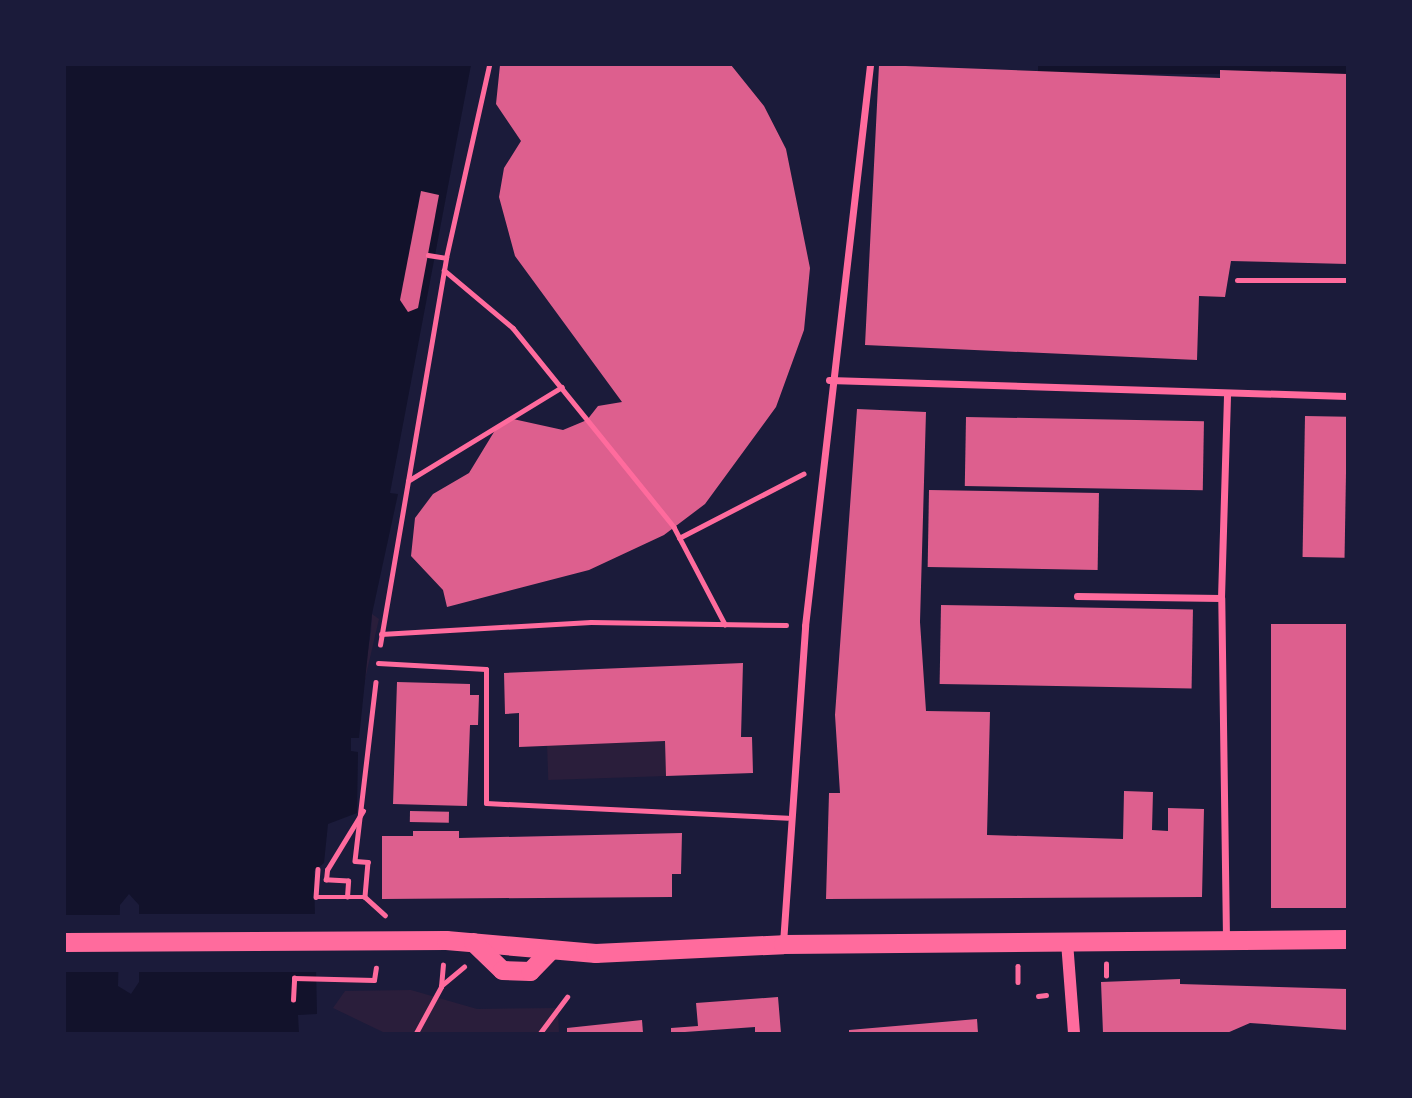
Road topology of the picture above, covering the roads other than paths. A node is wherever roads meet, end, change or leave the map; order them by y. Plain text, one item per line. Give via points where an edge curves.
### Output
1 (870, 65) edge
2 (1237, 280) dead end
3 (1347, 280) edge
4 (830, 380) junction
5 (1227, 393) junction
6 (1347, 396) edge
7 (1077, 596) dead end
8 (1221, 598) junction
9 (378, 663) road end
10 (788, 818) junction
11 (1226, 939) junction
12 (1347, 939) edge
13 (65, 942) edge
14 (473, 942) junction
15 (1067, 942) junction
16 (783, 944) junction
17 (549, 951) junction
18 (1074, 1033) edge

1 - 4 street
2 - 3 lane
4 - 5 street
4 - 10 street
5 - 6 street
5 - 8 street
7 - 8 street
8 - 11 street
9 - 10 lane via 486,669 486,803
10 - 16 street
11 - 12 highway
11 - 15 highway
13 - 14 highway
14 - 17 highway
14 - 17 highway via 502,970 530,971
15 - 16 highway
15 - 18 street
16 - 17 highway

